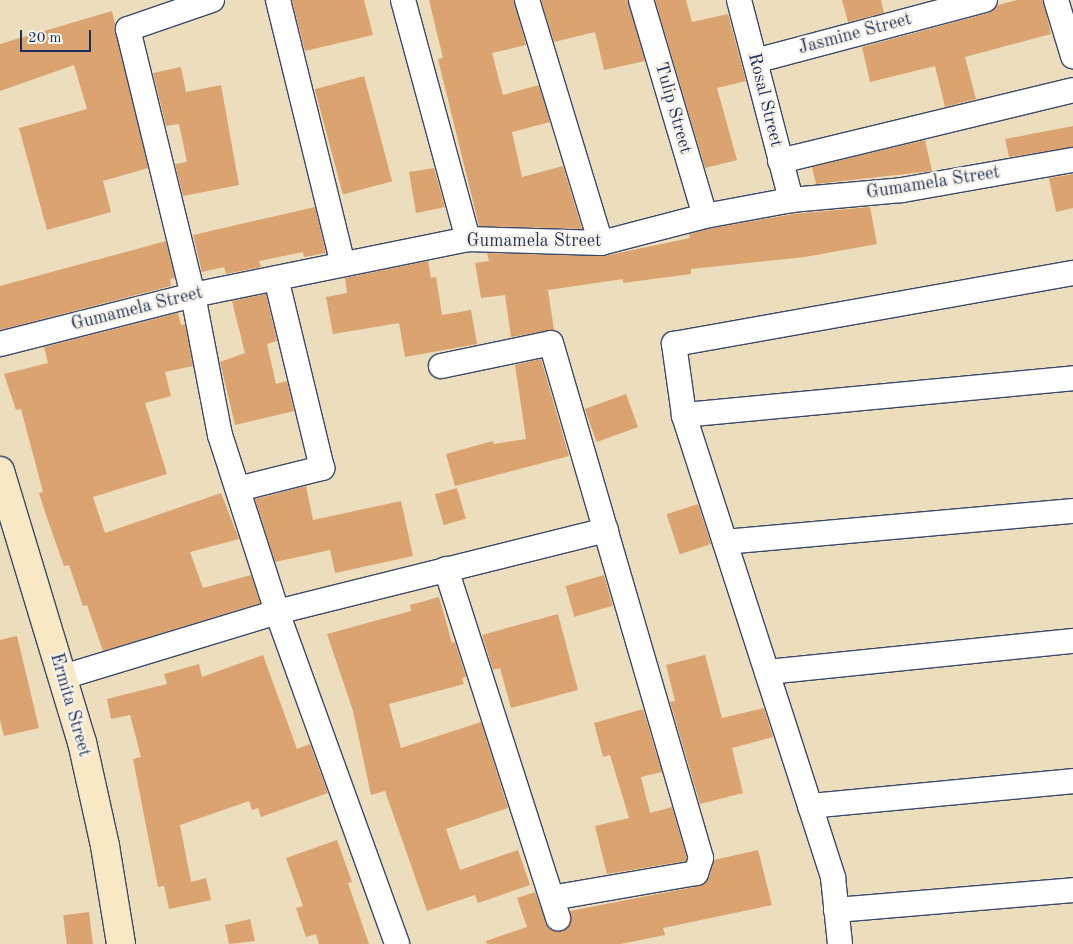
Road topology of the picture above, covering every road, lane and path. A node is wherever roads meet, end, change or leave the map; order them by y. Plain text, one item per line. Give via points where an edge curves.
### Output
1 (212, 0) edge
2 (278, 0) edge
3 (402, 0) edge
4 (527, 0) edge
5 (641, 0) edge
6 (739, 0) edge
7 (985, 0) edge
8 (1056, 0) edge
9 (1073, 56) edge
10 (755, 61) junction
11 (1073, 90) edge
12 (1073, 160) edge
13 (780, 162) junction
14 (791, 200) junction
15 (705, 216) junction
16 (468, 239) junction
17 (601, 243) junction
18 (343, 264) junction
19 (1073, 273) edge
20 (276, 278) junction
21 (193, 294) junction
22 (0, 344) edge
23 (441, 366) dead end
24 (1073, 378) edge
25 (684, 415) junction
26 (0, 470) edge
27 (238, 489) junction
28 (1073, 511) edge
29 (606, 530) junction
30 (725, 542) junction
31 (446, 568) junction
32 (277, 612) junction
33 (1073, 640) edge
34 (767, 672) junction
35 (63, 677) junction
36 (1073, 781) edge
37 (810, 806) junction
38 (1073, 890) edge
39 (836, 910) junction
40 (121, 944) edge
41 (397, 944) edge
42 (840, 944) edge

1 - 21 street via 128,29
2 - 18 street
3 - 16 street
4 - 17 street
5 - 15 street, Tulip Street
6 - 10 street, Rosal Street
7 - 10 street, Jasmine Street
8 - 9 street
10 - 13 street, Rosal Street
11 - 13 street
12 - 14 street, Gumamela Street via 902,190
13 - 14 street, Rosal Street
14 - 15 street, Gumamela Street
15 - 17 street, Gumamela Street
16 - 17 street, Gumamela Street
16 - 18 street, Gumamela Street
18 - 20 street, Gumamela Street
19 - 25 street via 674,344
20 - 21 street, Gumamela Street
20 - 27 street via 322,468
21 - 22 street, Gumamela Street
21 - 27 street via 220,435
23 - 29 street via 552,343
24 - 25 street
25 - 30 street
26 - 35 main road, Ermita Street
27 - 32 street
28 - 30 street
29 - 31 street
29 - 31 street via 701,858 696,873 555,908
30 - 34 street
31 - 32 street
32 - 35 street
32 - 41 street
33 - 34 street
34 - 37 street
35 - 40 main road, Ermita Street via 105,846
36 - 37 street
37 - 39 street via 833,876
38 - 39 street
39 - 42 street

